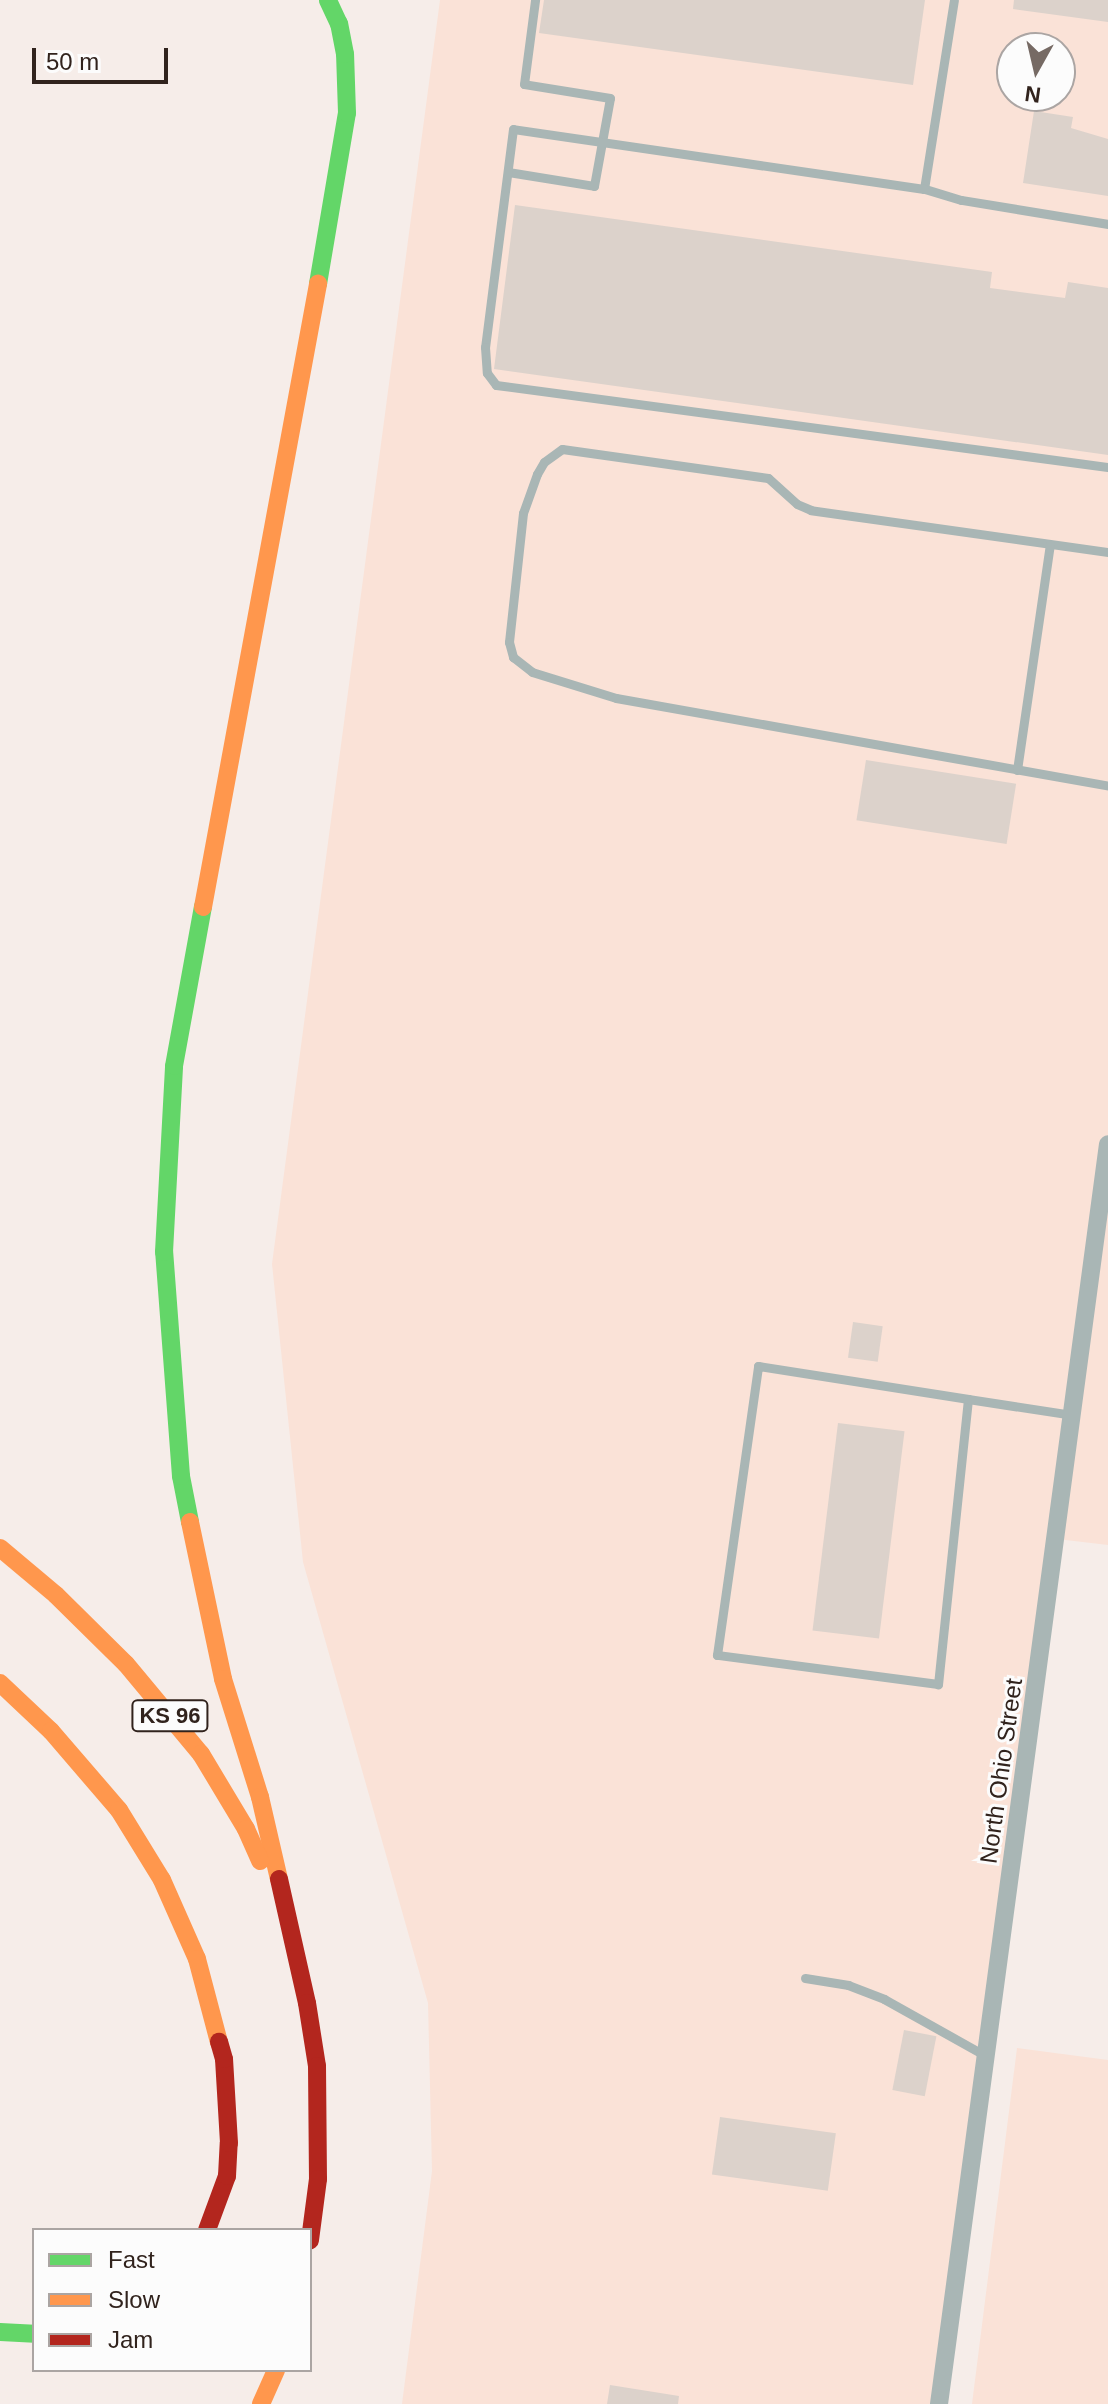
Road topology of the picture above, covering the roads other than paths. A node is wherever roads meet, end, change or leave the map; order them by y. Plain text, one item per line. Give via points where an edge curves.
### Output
1 (328, 0) edge
2 (535, 0) edge
3 (954, 0) edge
4 (602, 142) junction
5 (508, 172) junction
6 (924, 189) junction
7 (1108, 224) edge
8 (1108, 467) edge
9 (1050, 544) junction
10 (1108, 552) edge
11 (1017, 770) junction
12 (1108, 786) edge
13 (1108, 1144) edge
14 (968, 1399) junction
15 (1072, 1415) junction
16 (0, 1548) edge
17 (0, 1683) edge
18 (288, 1923) junction
19 (805, 1978) dead end
20 (986, 2056) junction
21 (208, 2228) edge
22 (312, 2228) edge
23 (0, 2332) edge
24 (32, 2334) edge
25 (275, 2372) edge
26 (261, 2404) edge
27 (939, 2404) edge

1 - 18 highway via 339,24 347,68 343,146 174,1066 164,1252 181,1476 223,1679 260,1797
2 - 4 lane via 524,84 610,98
3 - 6 lane
4 - 5 lane via 594,186
4 - 5 lane via 513,129
4 - 6 lane
5 - 8 lane via 485,347 487,373 496,385
6 - 7 lane
9 - 10 lane
9 - 11 lane
9 - 11 lane via 811,510 768,478 562,449 544,462 523,513 509,642 513,657 532,672 654,706
11 - 12 lane
13 - 15 street, North Ohio Street
14 - 14 lane via 758,1366 717,1655 938,1684
14 - 15 lane
15 - 20 street, North Ohio Street
16 - 18 highway, KS 96 via 126,1664 201,1754 246,1829
17 - 21 highway via 51,1731 119,1810 162,1880 197,1959 224,2059 229,2143 227,2176
18 - 22 highway, KS 96 via 317,2066 318,2179
19 - 20 lane via 848,1985 884,1999
20 - 27 street, North Ohio Street
23 - 24 highway
25 - 26 highway

